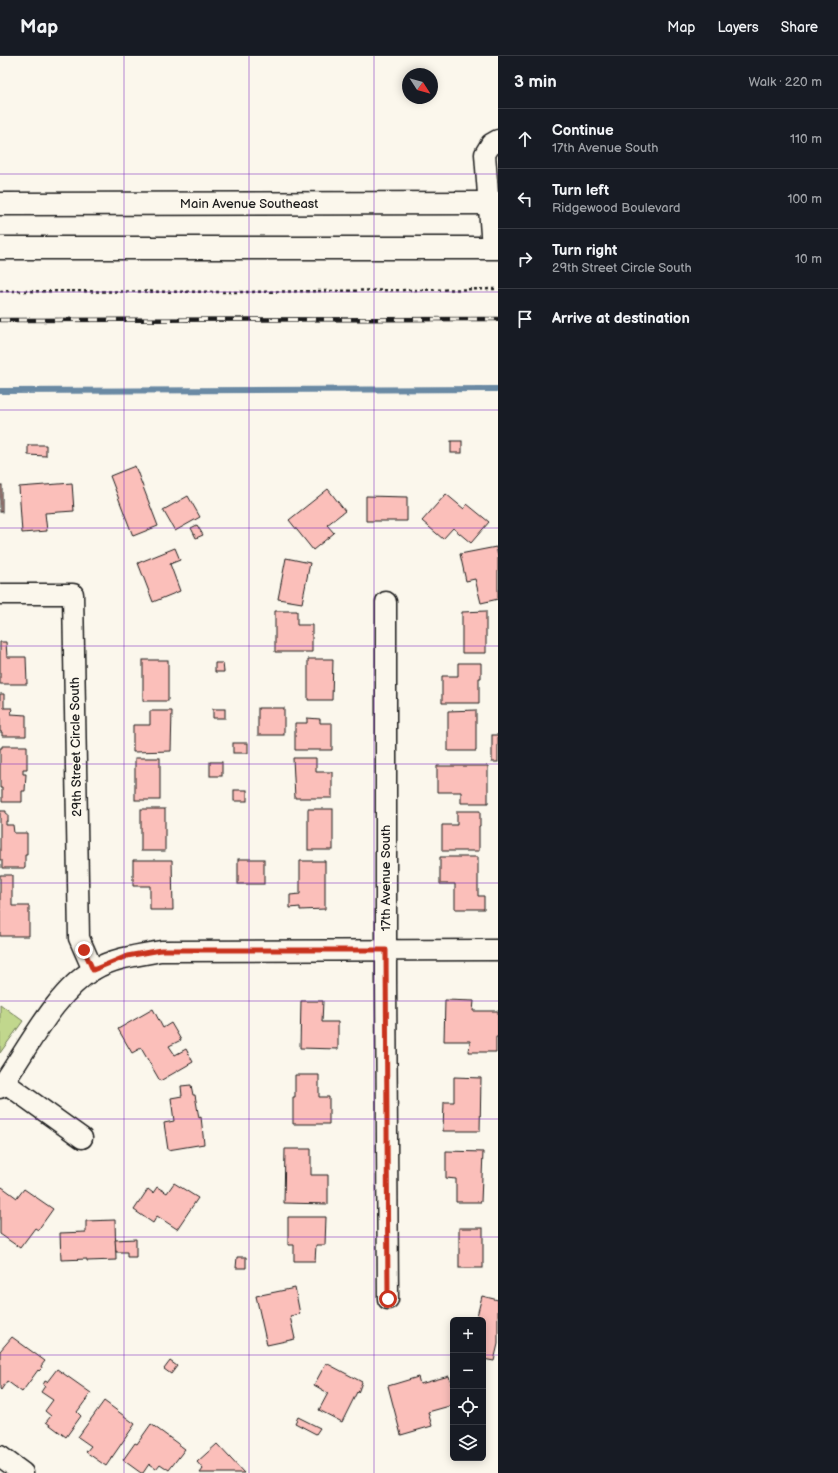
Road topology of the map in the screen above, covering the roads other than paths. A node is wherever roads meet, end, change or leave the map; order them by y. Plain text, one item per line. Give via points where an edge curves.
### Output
1 (498, 140) edge
2 (493, 203) edge
3 (0, 204) edge
4 (0, 248) edge
5 (495, 248) edge
6 (0, 594) edge
7 (386, 602) dead end
8 (386, 950) junction
9 (498, 950) edge
10 (93, 970) junction
11 (2, 1085) edge
12 (82, 1138) dead end
13 (388, 1299) dead end
14 (0, 1456) edge
15 (23, 1473) edge

1 - 2 street via 491,144 485,154
2 - 3 main road, Main Avenue Southeast
2 - 5 street
4 - 5 main road
6 - 10 street, 29th Street Circle South via 73,594 79,938
7 - 8 street, 17th Avenue South
8 - 9 street
8 - 10 street via 161,950 127,956
8 - 13 street, 17th Avenue South
10 - 11 street via 58,1001
11 - 12 street
14 - 15 street

